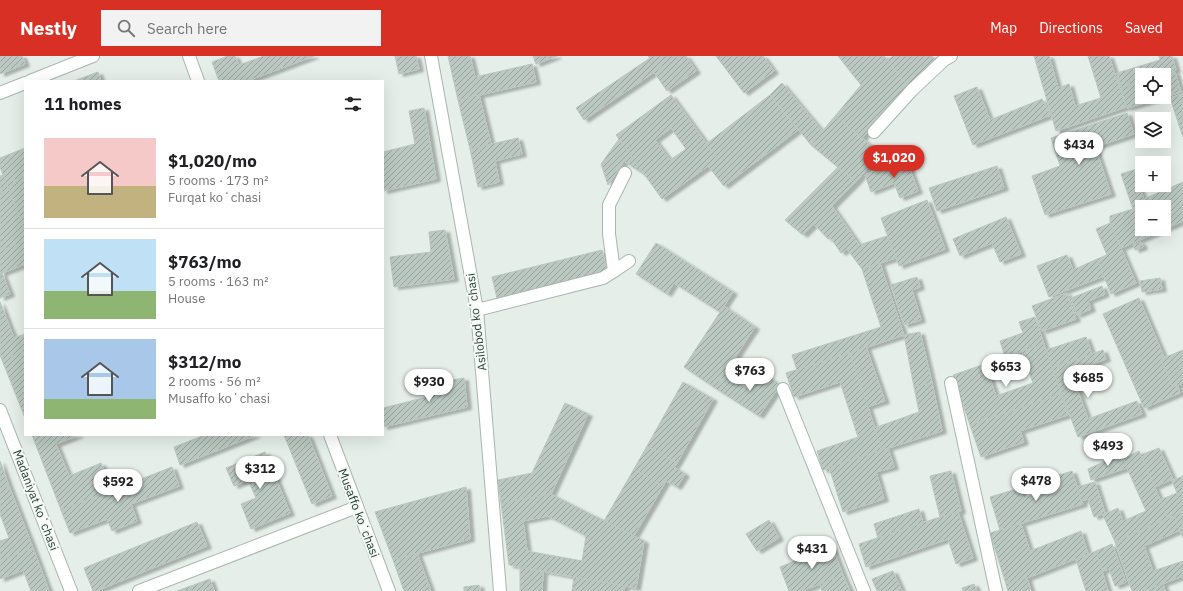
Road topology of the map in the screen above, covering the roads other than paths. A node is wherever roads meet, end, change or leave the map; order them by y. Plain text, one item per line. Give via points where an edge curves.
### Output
1 (93, 56) edge
2 (189, 56) edge
3 (431, 56) edge
4 (951, 56) edge
5 (33, 80) edge
6 (198, 80) edge
7 (24, 83) edge
8 (0, 93) edge
9 (874, 132) dead end
10 (625, 173) dead end
11 (629, 261) dead end
12 (614, 271) junction
13 (477, 310) junction
14 (951, 383) dead end
15 (783, 389) dead end
16 (0, 410) edge
17 (330, 436) edge
18 (357, 507) junction
19 (71, 591) edge
20 (139, 591) edge
21 (389, 591) edge
22 (500, 591) edge
23 (864, 591) edge
24 (996, 591) edge

1 - 5 street
2 - 6 street
3 - 13 street, Asilobod koʻchasi
4 - 9 street via 912,90
7 - 8 street
10 - 12 street via 609,205 609,234
11 - 12 street
12 - 13 street via 603,278
13 - 22 street, Asilobod koʻchasi
14 - 24 street
15 - 23 street
16 - 19 street, Madaniyat koʻchasi
17 - 18 street, Musaffo koʻchasi
18 - 20 street
18 - 21 street, Musaffo koʻchasi

